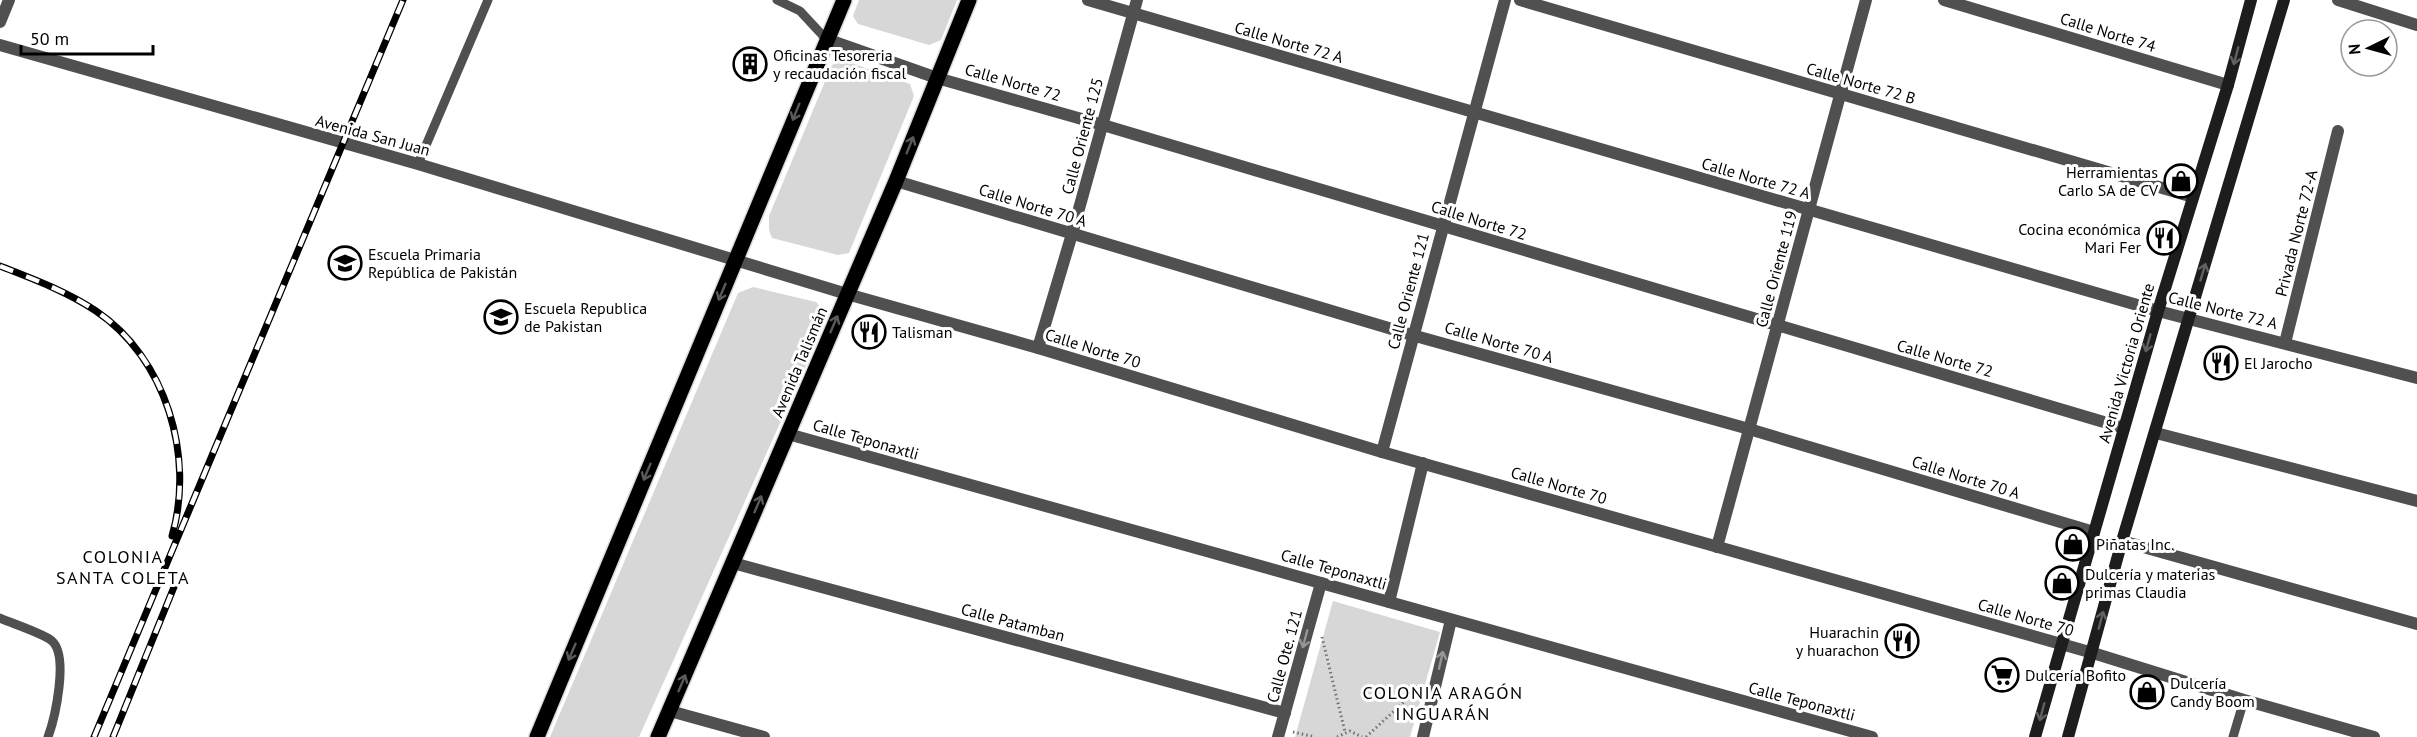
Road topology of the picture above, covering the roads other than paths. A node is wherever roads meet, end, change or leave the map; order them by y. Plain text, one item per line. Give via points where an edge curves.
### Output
1 (9, 0) edge
2 (488, 0) edge
3 (777, 0) edge
4 (844, 0) edge
5 (969, 0) edge
6 (1088, 0) edge
7 (1137, 0) edge
8 (1505, 0) edge
9 (1520, 0) edge
10 (1866, 0) edge
11 (1944, 0) edge
12 (2251, 0) edge
13 (2284, 0) edge
14 (2338, 0) edge
15 (1133, 14) junction
16 (0, 22) edge
17 (2417, 25) edge
18 (826, 39) junction
19 (0, 45) edge
20 (937, 78) junction
21 (2228, 85) junction
22 (1840, 94) junction
23 (1473, 113) junction
24 (1103, 125) junction
25 (2338, 131) dead end
26 (418, 164) junction
27 (896, 181) junction
28 (2193, 197) junction
29 (1809, 211) junction
30 (1443, 226) junction
31 (1072, 234) junction
32 (736, 260) junction
33 (847, 294) junction
34 (2158, 311) junction
35 (2188, 320) junction
36 (1778, 327) junction
37 (1413, 335) junction
38 (2285, 343) junction
39 (1038, 348) junction
40 (2417, 378) edge
41 (2124, 428) junction
42 (1749, 429) junction
43 (2156, 433) junction
44 (788, 434) junction
45 (1382, 452) junction
46 (1423, 463) junction
47 (2417, 501) edge
48 (2094, 532) junction
49 (2122, 541) junction
50 (1717, 547) junction
51 (733, 563) junction
52 (1321, 583) junction
53 (1389, 602) junction
54 (0, 618) edge
55 (1451, 620) junction
56 (2417, 624) edge
57 (2060, 644) junction
58 (2093, 652) junction
59 (2244, 700) junction
60 (670, 711) junction
61 (1285, 712) junction
62 (48, 737) edge
63 (537, 737) edge
64 (658, 737) edge
65 (764, 737) edge
66 (1278, 737) edge
67 (1423, 737) edge
68 (1872, 737) edge
69 (2035, 737) edge
70 (2068, 737) edge
71 (2233, 737) edge
72 (2374, 737) edge

1 - 16 street
2 - 26 lane
3 - 18 lane via 800,12
4 - 18 main road
5 - 20 main road, Avenida Talismán
6 - 15 street, Calle Norte 72 A
7 - 15 street, Calle Oriente 125
8 - 23 street, Calle Oriente 121
9 - 22 street, Calle Norte 72 B
10 - 22 street, Calle Oriente 119
11 - 21 street, Calle Norte 74
12 -> 21 street, Avenida Victoria Oriente
35 -> 13 street
14 - 17 street
15 - 23 street, Calle Norte 72 A
15 - 24 street, Calle Oriente 125
18 - 20 street, Calle Norte 72
18 -> 32 main road
19 - 26 street, Avenida San Juan
20 - 24 street, Calle Norte 72
27 -> 20 main road, Avenida Talismán
21 - 28 street, Avenida Victoria Oriente
22 - 28 street, Calle Norte 72 B
22 - 29 street, Calle Oriente 119
23 - 29 street, Calle Norte 72 A
23 - 30 street, Calle Oriente 121
24 - 30 street, Calle Norte 72
24 - 31 street, Calle Oriente 125
25 - 38 street, Privada Norte 72-A
26 - 32 street, Avenida San Juan
27 - 31 street, Calle Norte 70 A
27 - 33 main road, Avenida Talismán
28 - 34 street, Avenida Victoria Oriente
29 - 34 street, Calle Norte 72 A
29 - 36 street, Calle Oriente 119
30 - 36 street, Calle Norte 72
30 - 37 street, Calle Oriente 121
31 - 37 street, Calle Norte 70 A
31 - 39 street, Calle Oriente 125
32 - 33 street, Calle Norte 70
32 -> 63 main road
33 - 39 street, Calle Norte 70
44 -> 33 main road, Avenida Talismán
34 - 35 street, Calle Norte 72 A
34 -> 41 street, Avenida Victoria Oriente
35 - 38 street, Calle Norte 72 A
35 - 43 street
36 - 41 street, Calle Norte 72
36 - 42 street, Calle Oriente 119
37 - 42 street, Calle Norte 70 A
37 - 45 street, Calle Oriente 121
38 - 40 street, Calle Norte 72 A
39 - 45 street, Calle Norte 70
41 - 48 street, Avenida Victoria Oriente
42 - 48 street, Calle Norte 70 A
42 - 50 street, Calle Oriente 119
43 - 47 street
43 - 49 street
51 -> 44 main road, Avenida Talismán
44 - 52 street, Calle Teponaxtli
45 - 46 street, Calle Norte 70
46 - 50 street, Calle Norte 70
46 - 53 street
48 - 57 street, Avenida Victoria Oriente
49 - 56 street
58 -> 49 street
50 - 57 street, Calle Norte 70
60 -> 51 main road, Avenida Talismán
51 - 61 street, Calle Patamban
52 - 53 street, Calle Teponaxtli
52 -> 61 street, Calle Ote. 121
53 - 55 street, Calle Teponaxtli
54 - 62 lane via 52,640 60,653 54,720
67 -> 55 street
55 - 68 street, Calle Teponaxtli
57 - 58 street, Calle Norte 70
57 -> 69 street, Avenida Victoria Oriente
58 - 59 street, Calle Norte 70
58 - 70 street
59 - 71 lane
59 - 72 street, Calle Norte 70
60 - 64 main road, Avenida Talismán
60 - 65 street
61 - 66 street, Calle Ote. 121

